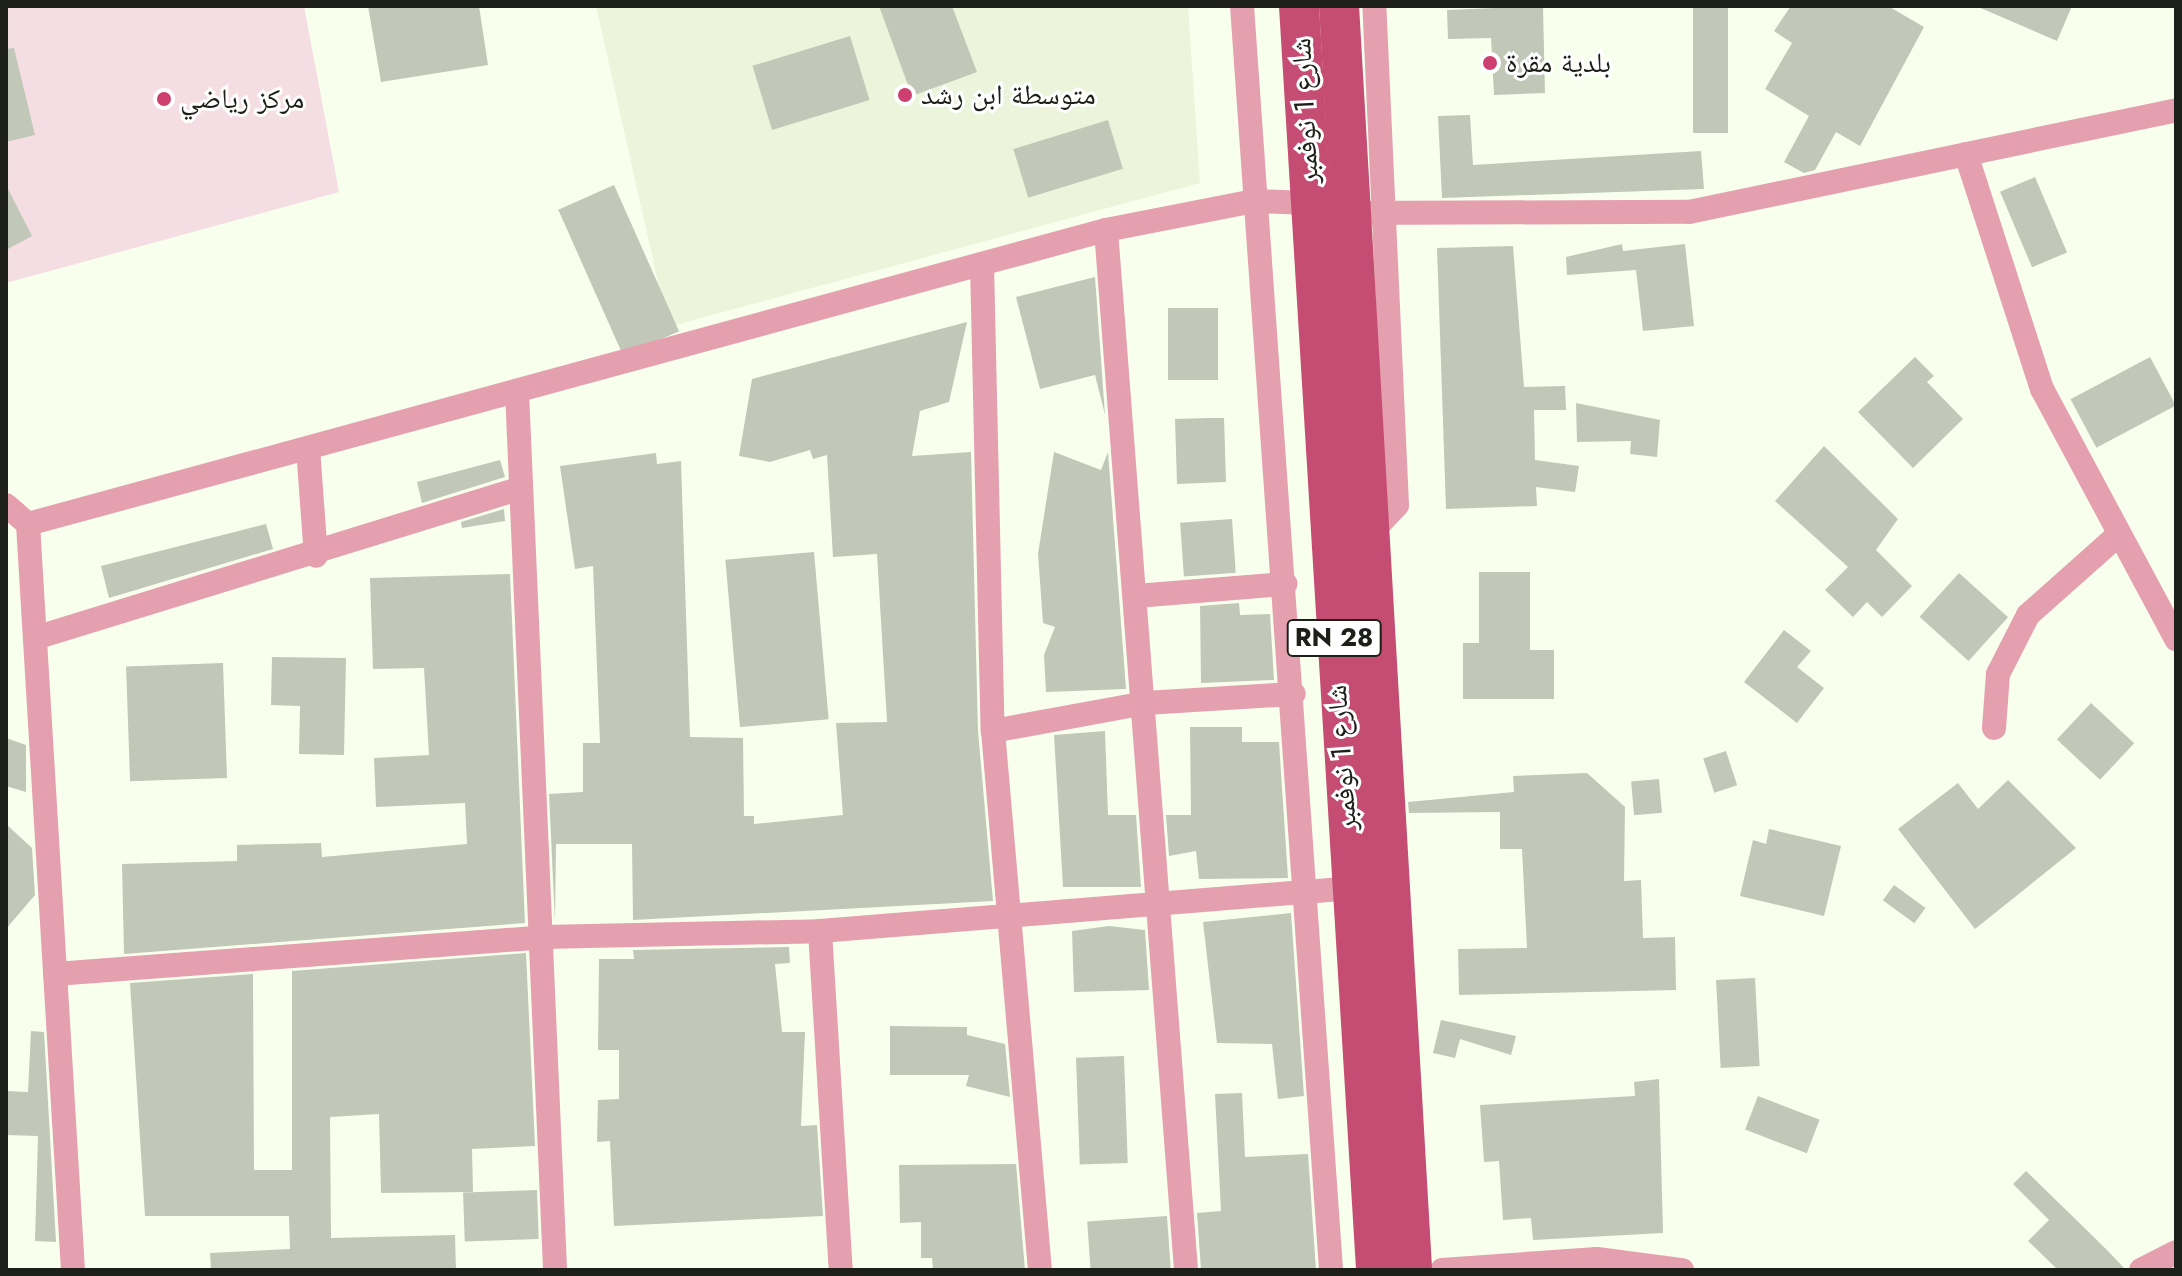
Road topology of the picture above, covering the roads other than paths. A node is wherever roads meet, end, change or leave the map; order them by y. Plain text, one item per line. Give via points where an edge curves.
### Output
1 (1242, 6) edge
2 (1299, 6) edge
3 (1339, 6) edge
4 (1374, 6) edge
5 (2176, 110) edge
6 (1966, 154) junction
7 (1254, 201) junction
8 (1346, 210) junction
9 (1106, 230) junction
10 (982, 264) junction
11 (517, 391) junction
12 (308, 448) junction
13 (518, 489) junction
14 (6, 505) edge
15 (28, 524) junction
16 (2118, 535) junction
17 (316, 556) junction
18 (1286, 584) junction
19 (1136, 596) junction
20 (35, 638) junction
21 (2176, 639) edge
22 (1294, 694) junction
23 (1145, 703) junction
24 (1994, 728) dead end
25 (993, 731) junction
26 (1368, 887) junction
27 (1306, 891) junction
28 (1162, 902) junction
29 (1012, 915) junction
30 (820, 931) junction
31 (542, 937) junction
32 (55, 974) junction
33 (2176, 1252) edge
34 (73, 1270) edge
35 (555, 1270) edge
36 (841, 1270) edge
37 (1040, 1270) edge
38 (1186, 1270) edge
39 (1331, 1270) edge
40 (1376, 1270) edge
41 (1412, 1270) edge
42 (1442, 1270) edge
43 (1682, 1270) edge
44 (2141, 1270) edge

1 - 7 street
2 - 8 main road, شارع 1 نوفمبر / RN 28
3 - 8 main road, شارع 1 نوفمبر / RN 28
4 - 8 street
5 - 6 street
6 - 8 street via 1689,212
6 - 16 street via 2042,389
7 - 8 street
7 - 9 street
7 - 18 street
8 - 26 main road, شارع 1 نوفمبر / RN 28
8 - 26 main road, شارع 1 نوفمبر / RN 28 via 1364,540
9 - 10 street
9 - 19 street
10 - 11 street
10 - 25 street
11 - 12 street
11 - 13 street
12 - 15 street
12 - 17 street
13 - 17 street
13 - 31 street
14 - 15 street
15 - 20 street
16 - 21 street
16 - 24 street via 2028,615 1998,674
17 - 20 street
18 - 19 street
18 - 22 street
19 - 23 street
20 - 32 street
22 - 23 street
22 - 27 street
23 - 25 street
23 - 28 street
25 - 29 street
26 - 27 street
26 - 40 main road, شارع 1 نوفمبر / RN 28
26 - 41 main road, شارع 1 نوفمبر / RN 28
27 - 28 street
27 - 39 street
28 - 29 street
28 - 38 street
29 - 30 street
29 - 37 street
30 - 31 street
30 - 36 street
31 - 32 street
31 - 35 street
32 - 34 street
33 - 44 street
42 - 43 street via 1597,1259

